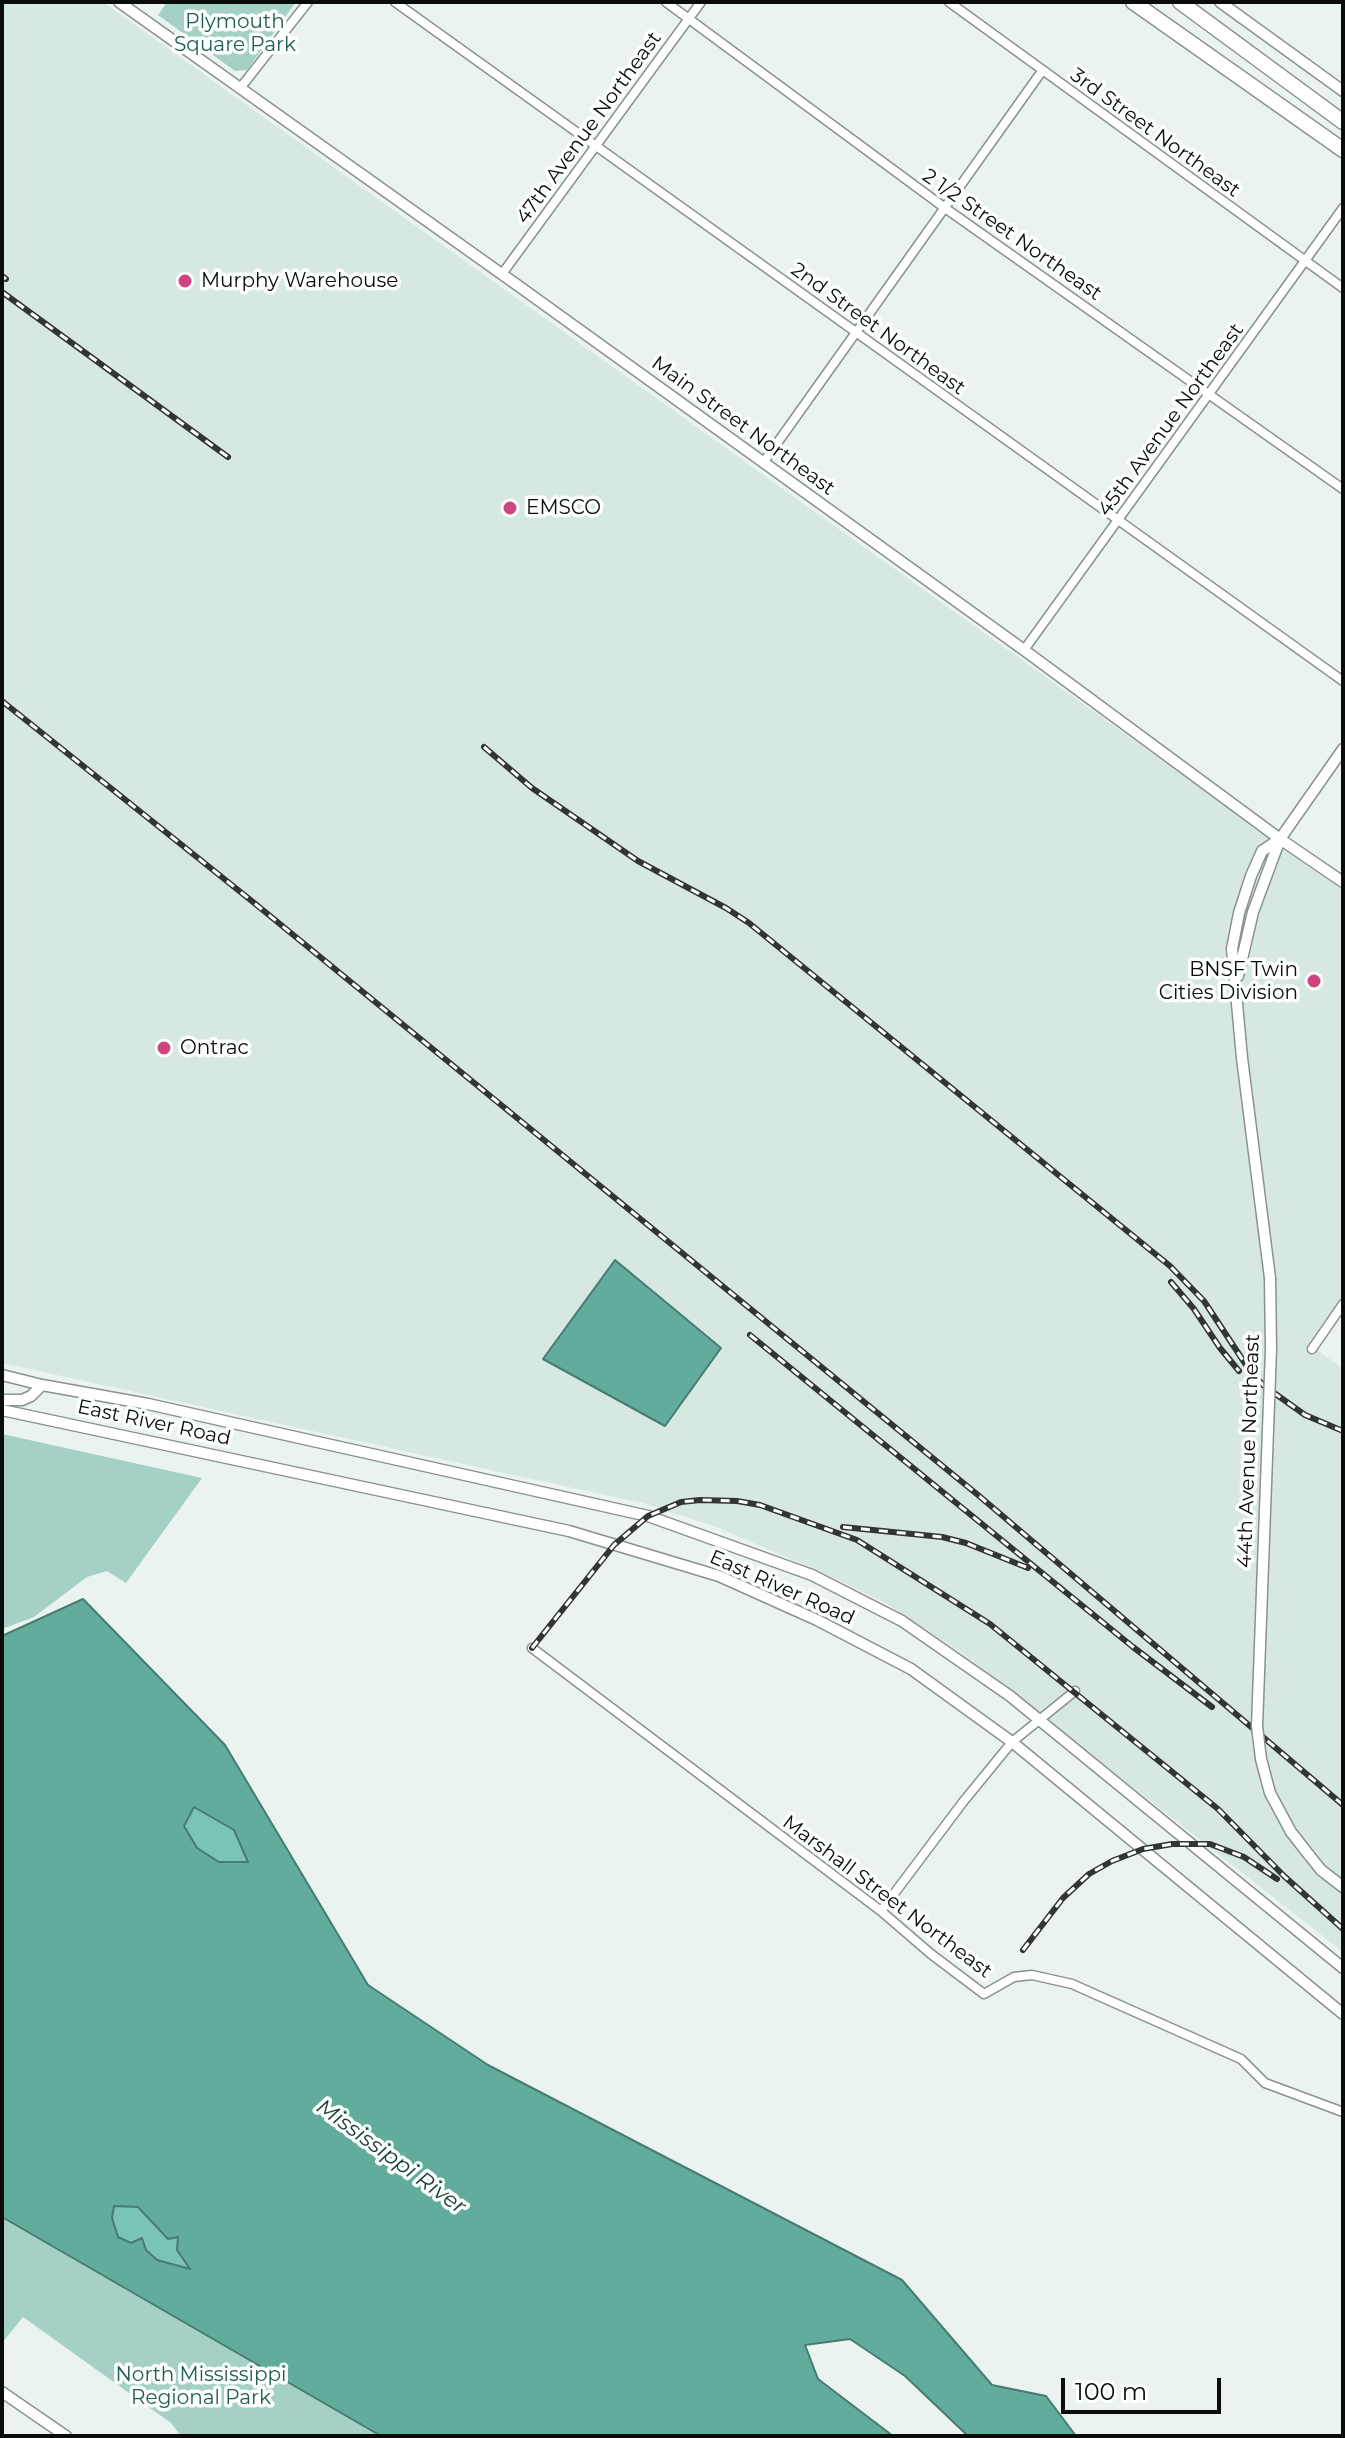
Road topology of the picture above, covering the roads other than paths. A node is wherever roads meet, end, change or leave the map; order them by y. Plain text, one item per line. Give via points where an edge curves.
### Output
1 (119, 2) edge
2 (308, 2) edge
3 (395, 2) edge
4 (666, 2) edge
5 (701, 2) edge
6 (949, 2) edge
7 (1133, 2) edge
8 (1180, 2) edge
9 (1220, 2) edge
10 (689, 19) junction
11 (1042, 71) junction
12 (241, 87) junction
13 (1343, 91) edge
14 (1343, 122) edge
15 (595, 145) junction
16 (1343, 150) edge
17 (945, 208) junction
18 (1343, 208) edge
19 (1305, 261) junction
20 (502, 274) junction
21 (1343, 288) edge
22 (856, 333) junction
23 (1210, 395) junction
24 (763, 463) junction
25 (1343, 489) edge
26 (1119, 521) junction
27 (1024, 650) junction
28 (1343, 681) edge
29 (1343, 749) edge
30 (1280, 839) junction
31 (1343, 882) edge
32 (1343, 1304) edge
33 (1312, 1349) dead end
34 (2, 1375) edge
35 (42, 1385) junction
36 (2, 1400) edge
37 (2, 1410) edge
38 (532, 1648) dead end
39 (1075, 1691) dead end
40 (1041, 1720) junction
41 (1012, 1742) junction
42 (1343, 1887) edge
43 (881, 1911) junction
44 (1343, 1968) edge
45 (1343, 2014) edge
46 (1343, 2112) edge
47 (2, 2392) edge
48 (66, 2436) edge

1 - 12 street, Main Street Northeast
2 - 12 street
3 - 15 street, 2nd Street Northeast
4 - 10 street, 2 1/2 Street Northeast
5 - 10 street, 47th Avenue Northeast
6 - 11 street, 3rd Street Northeast
7 - 16 main road
8 - 14 main road
9 - 13 street
10 - 15 street, 47th Avenue Northeast
10 - 17 street, 2 1/2 Street Northeast
11 - 17 street
11 - 19 street, 3rd Street Northeast
12 - 20 street, Main Street Northeast
15 - 20 street, 47th Avenue Northeast
15 - 22 street, 2nd Street Northeast
17 - 22 street
17 - 23 street, 2 1/2 Street Northeast
18 - 19 street, 45th Avenue Northeast
19 - 21 street, 3rd Street Northeast
19 - 23 street, 45th Avenue Northeast
20 - 24 street, Main Street Northeast
22 - 24 street
22 - 26 street, 2nd Street Northeast
23 - 25 street, 2 1/2 Street Northeast
23 - 26 street, 45th Avenue Northeast
24 - 27 street, Main Street Northeast
26 - 27 street, 45th Avenue Northeast
26 - 28 street, 2nd Street Northeast
27 - 30 street, Main Street Northeast
29 - 30 street, 44th Avenue Northeast
30 - 31 street, Main Street Northeast
30 - 42 street, 44th Avenue Northeast, bridge via 1253,912 1236,989 1270,1278 1257,1726 1270,1793 1291,1832 1321,1870
32 - 33 street
34 - 35 street, East River Road
35 - 36 street via 22,1400
35 - 40 street, East River Road via 148,1404 690,1529 812,1575 902,1621
37 - 41 street, East River Road via 569,1531 719,1576 911,1669
38 - 43 street, Marshall Street Northeast
39 - 40 street
40 - 41 street
40 - 44 street, East River Road
41 - 43 street
41 - 45 street, East River Road
43 - 46 street, Marshall Street Northeast via 984,1994 1014,1977 1032,1975 1072,1984 1241,2059 1265,2083
47 - 48 street

